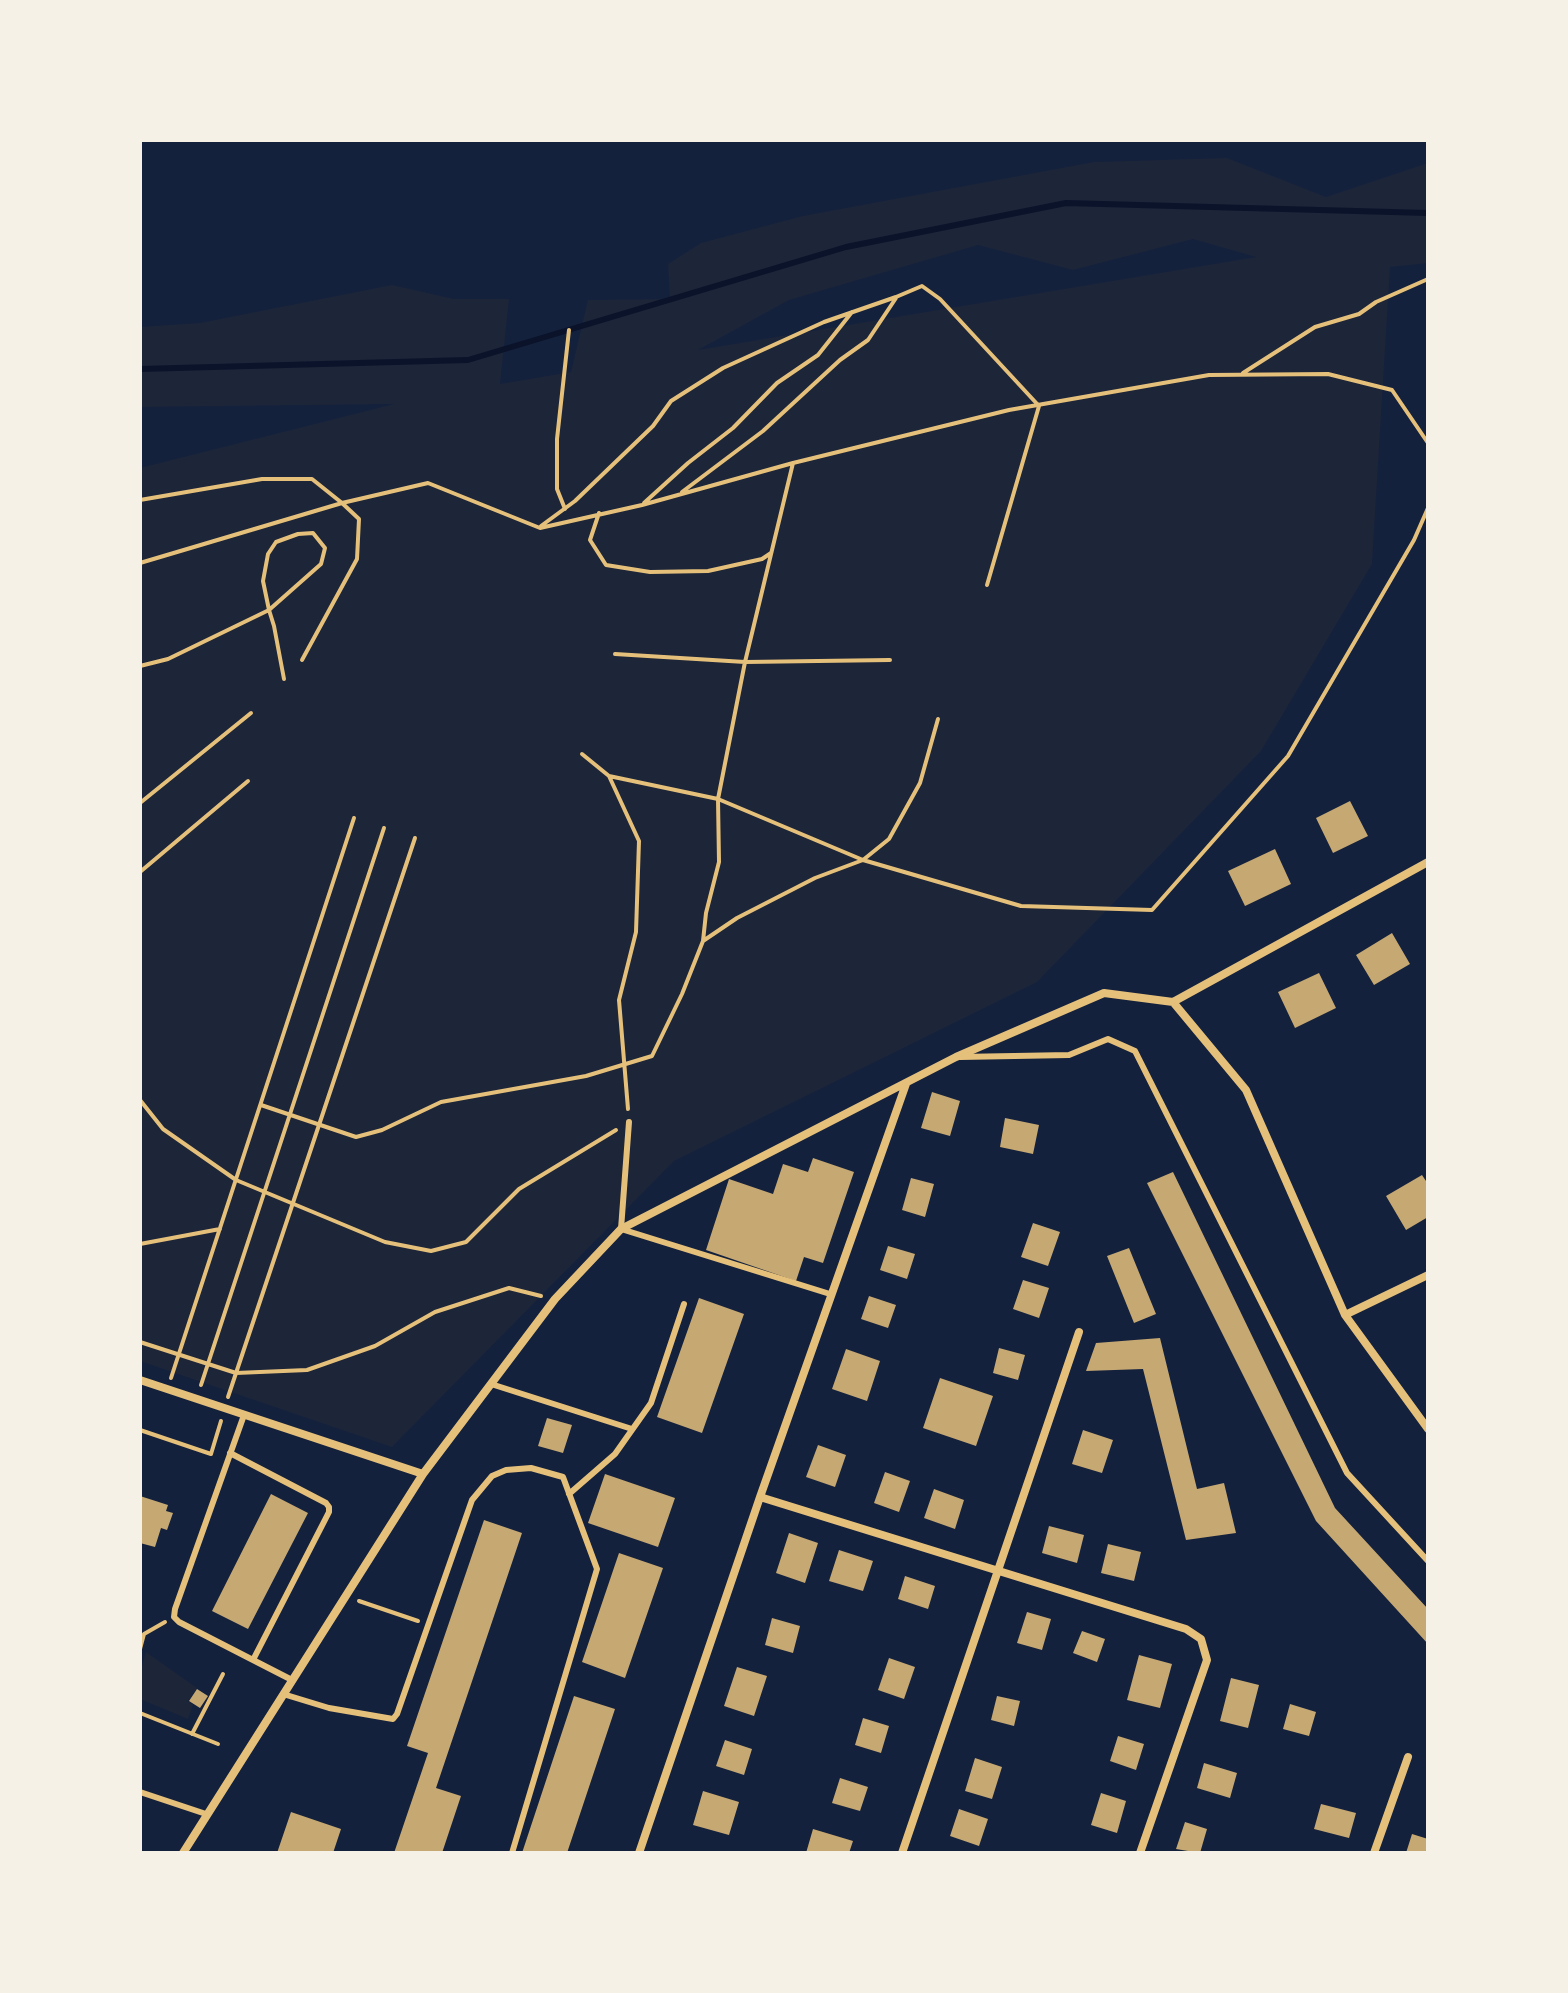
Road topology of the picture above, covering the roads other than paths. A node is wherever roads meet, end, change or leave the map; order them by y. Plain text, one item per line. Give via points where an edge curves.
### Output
1 (1428, 862) edge
2 (1173, 1002) junction
3 (956, 1057) junction
4 (907, 1083) junction
5 (629, 1122) road end
6 (621, 1229) junction
7 (1428, 1275) edge
8 (830, 1294) junction
9 (684, 1304) dead end
10 (1345, 1315) junction
11 (1079, 1332) dead end
12 (140, 1380) edge
13 (491, 1384) junction
14 (244, 1415) junction
15 (632, 1429) junction
16 (1428, 1429) edge
17 (230, 1453) junction
18 (423, 1474) junction
19 (569, 1494) junction
20 (760, 1497) junction
21 (1428, 1561) edge
22 (998, 1572) junction
23 (253, 1660) junction
24 (292, 1680) junction
25 (283, 1694) junction
26 (1408, 1757) dead end
27 (140, 1792) edge
28 (206, 1814) junction
29 (183, 1853) edge
30 (512, 1853) edge
31 (639, 1853) edge
32 (902, 1853) edge
33 (1140, 1853) edge
34 (1374, 1853) edge

1 - 2 street
2 - 3 street via 1104,993
2 - 10 street via 1246,1090
3 - 4 street
3 - 21 lane via 1069,1055 1108,1039 1135,1051 1347,1473
4 - 6 street
4 - 8 street
5 - 6 lane
6 - 8 lane
6 - 13 street via 555,1299
7 - 10 street
8 - 20 street
9 - 15 lane via 651,1403
10 - 16 street
11 - 22 street
12 - 14 street
13 - 15 lane
13 - 18 street
14 - 17 lane
14 - 18 street
15 - 19 lane via 615,1454
17 - 23 lane via 174,1617
17 - 23 lane via 329,1507
18 - 24 street
19 - 25 lane via 563,1477 531,1468 492,1476 472,1500 393,1719
19 - 30 lane via 597,1569
20 - 22 street
20 - 31 street
22 - 32 street
22 - 33 street via 1186,1629 1201,1639 1207,1660
23 - 24 lane
24 - 25 street
25 - 28 street
26 - 34 street
27 - 28 lane
28 - 29 street

